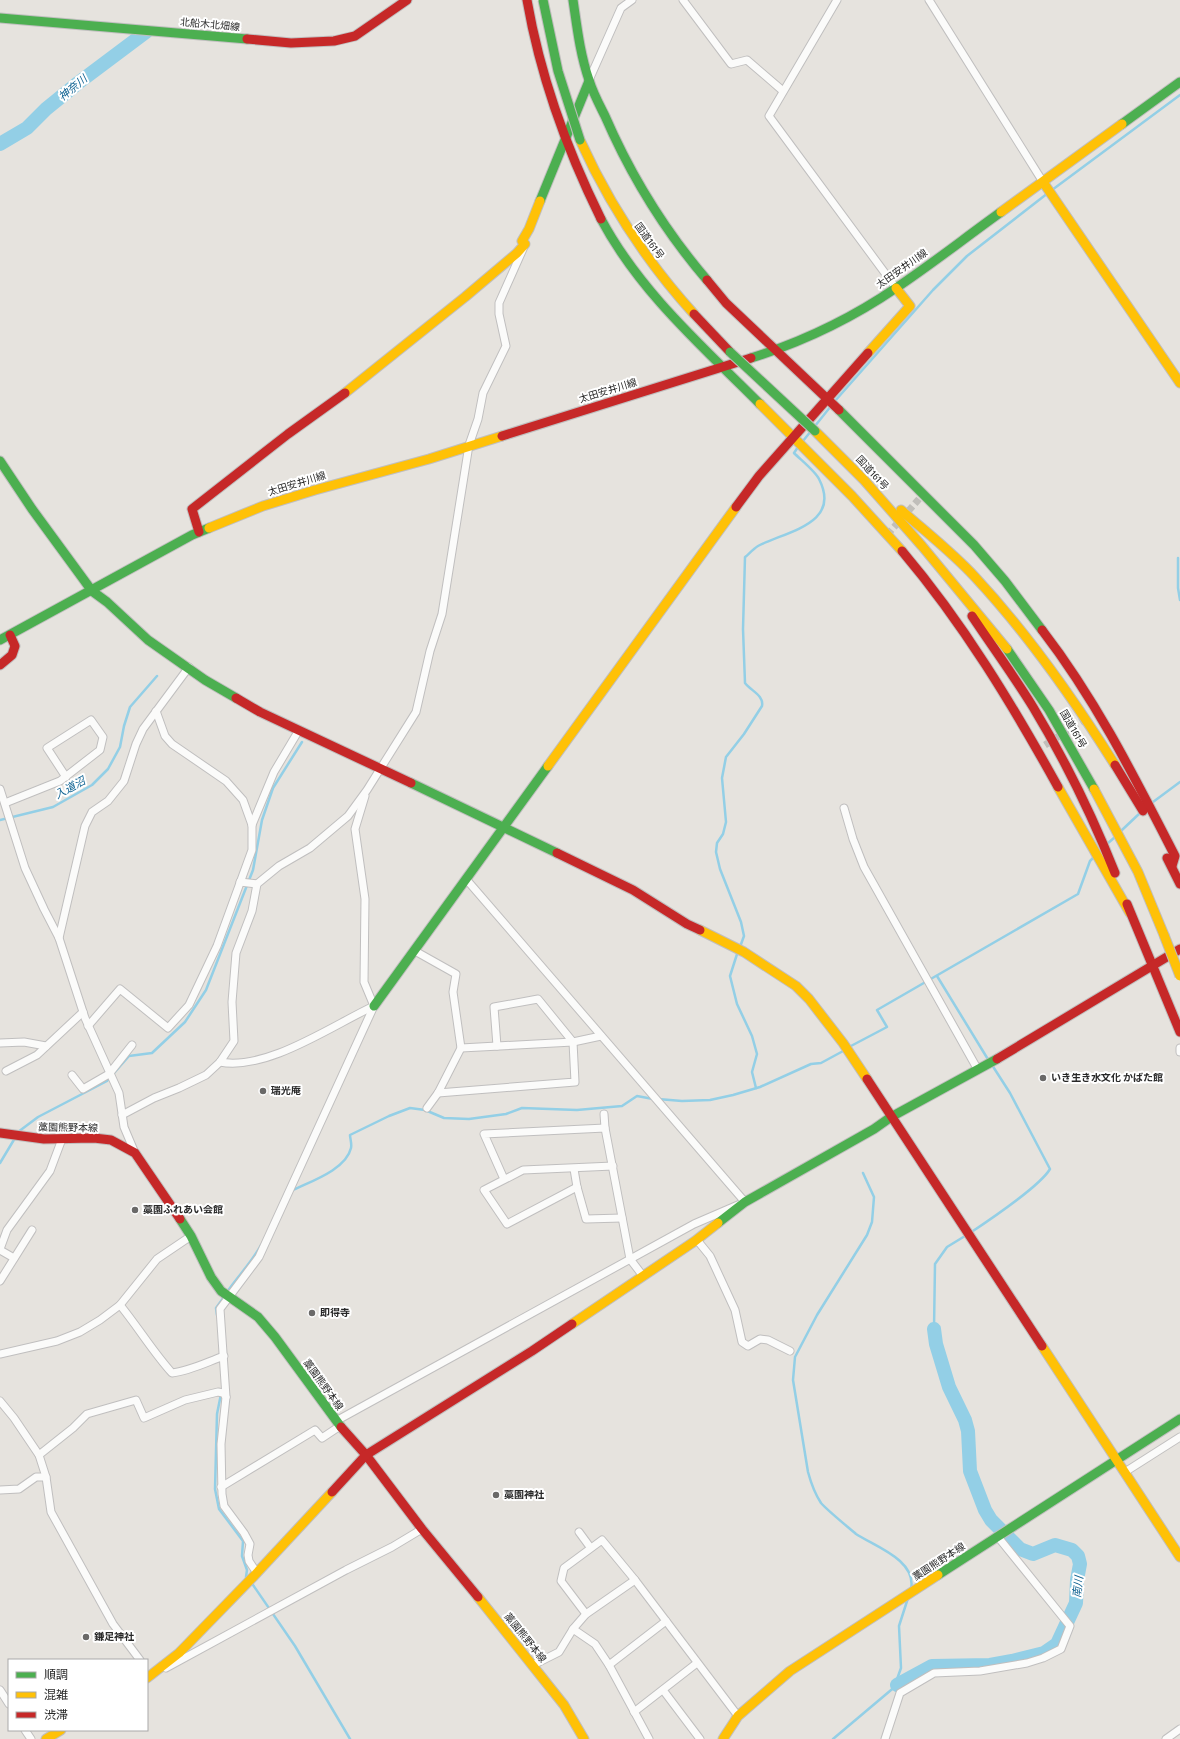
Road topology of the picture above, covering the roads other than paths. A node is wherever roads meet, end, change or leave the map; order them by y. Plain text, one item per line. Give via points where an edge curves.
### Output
1 (407, 0) edge
2 (527, 0) edge
3 (543, 0) edge
4 (572, 0) edge
5 (632, 0) edge
6 (683, 0) edge
7 (837, 0) edge
8 (929, 0) edge
9 (0, 18) edge
10 (589, 81) junction
11 (1180, 82) edge
12 (783, 91) junction
13 (565, 140) junction
14 (1048, 189) junction
15 (525, 244) junction
16 (896, 288) junction
17 (777, 350) junction
18 (722, 367) junction
19 (1180, 383) edge
20 (828, 399) junction
21 (794, 437) junction
22 (469, 445) junction
23 (0, 461) edge
24 (864, 480) junction
25 (199, 532) junction
26 (942, 571) junction
27 (92, 591) junction
28 (10, 635) junction
29 (0, 640) edge
30 (0, 665) edge
31 (189, 667) junction
32 (1098, 711) junction
33 (156, 712) junction
34 (1087, 718) tunnel mouth
35 (299, 730) junction
36 (380, 768) junction
37 (66, 777) junction
38 (0, 789) edge
39 (367, 790) junction
40 (5, 803) junction
41 (1145, 807) junction
42 (844, 808) dead end
43 (252, 825) junction
44 (505, 828) junction
45 (466, 879) junction
46 (242, 882) junction
47 (256, 883) junction
48 (1180, 884) edge
49 (1130, 913) junction
50 (59, 938) junction
51 (1180, 949) edge
52 (415, 951) junction
53 (1152, 965) junction
54 (1180, 976) edge
55 (374, 1006) junction
56 (83, 1012) junction
57 (88, 1026) junction
58 (1180, 1032) edge
59 (601, 1036) junction
60 (573, 1042) junction
61 (0, 1043) edge
62 (132, 1045) dead end
63 (46, 1046) junction
64 (497, 1046) junction
65 (461, 1048) junction
66 (1180, 1048) edge
67 (1180, 1052) edge
68 (220, 1062) junction
69 (982, 1068) junction
70 (6, 1071) dead end
71 (109, 1074) junction
72 (72, 1076) dead end
73 (438, 1093) junction
74 (427, 1108) dead end
75 (604, 1114) dead end
76 (122, 1115) junction
77 (891, 1117) junction
78 (605, 1128) junction
79 (0, 1133) edge
80 (62, 1139) junction
81 (135, 1153) junction
82 (613, 1166) junction
83 (574, 1169) junction
84 (504, 1179) junction
85 (577, 1187) junction
86 (745, 1202) junction
87 (622, 1218) junction
88 (32, 1230) dead end
89 (191, 1236) junction
90 (697, 1240) junction
91 (0, 1249) edge
92 (14, 1258) junction
93 (630, 1259) junction
94 (643, 1276) junction
95 (0, 1281) edge
96 (226, 1296) junction
97 (120, 1305) junction
98 (790, 1351) dead end
99 (0, 1354) edge
100 (224, 1356) junction
101 (223, 1394) junction
102 (0, 1401) edge
103 (1180, 1419) edge
104 (338, 1423) junction
105 (1180, 1437) edge
106 (39, 1455) junction
107 (366, 1455) junction
108 (1117, 1460) junction
109 (1125, 1472) junction
110 (46, 1477) junction
111 (222, 1487) junction
112 (0, 1490) edge
113 (422, 1529) junction
114 (579, 1532) dead end
115 (1002, 1534) junction
116 (590, 1547) junction
117 (1180, 1557) edge
118 (257, 1572) junction
119 (635, 1580) junction
120 (586, 1614) junction
121 (666, 1621) junction
122 (573, 1628) junction
123 (139, 1659) edge
124 (697, 1663) junction
125 (533, 1665) junction
126 (609, 1665) junction
127 (149, 1674) edge
128 (0, 1690) edge
129 (663, 1690) junction
130 (8, 1702) edge
131 (634, 1712) junction
132 (738, 1716) junction
133 (1180, 1729) edge
134 (58, 1731) edge
135 (46, 1739) edge
136 (584, 1739) edge
137 (649, 1739) edge
138 (700, 1739) edge
139 (723, 1739) edge
140 (885, 1739) edge
141 (1166, 1739) edge

1 - 9 main road, 北船木北畑線 via 355,36 334,41 291,43
2 - 13 main road via 542,66
3 - 24 main road, 国道161号, bridge via 551,45 580,140 597,178 632,238 678,296 730,352
4 - 10 main road
5 - 10 street via 621,8
6 - 12 street via 731,64 747,60
7 - 12 street
8 - 14 street
10 - 13 main road
10 - 17 main road via 618,146 660,219 726,303
11 - 14 main road, 太田安井川線
12 - 16 street via 769,116
13 - 15 main road via 522,241
13 - 18 main road via 603,223 628,264 664,308
14 - 16 main road, 太田安井川線
14 - 19 main road
15 - 22 street via 500,303 499,314 506,346 483,393
15 - 25 main road via 465,297 340,397 192,509
16 - 17 main road, 太田安井川線 via 856,313
16 - 20 main road via 910,306
17 - 18 main road, 太田安井川線
17 - 20 main road
18 - 21 main road
18 - 22 main road, 太田安井川線
20 - 21 main road
20 - 32 main road via 921,497 974,545 1054,644
21 - 44 main road via 759,476
21 - 49 main road via 887,534 951,611 1041,747
22 - 25 main road, 太田安井川線 via 263,506
22 - 36 street via 442,614 430,651 416,712
23 - 27 main road
24 - 26 main road, 国道161号
24 - 41 main road via 890,500 974,576 1002,607 1080,709
25 - 27 main road, 太田安井川線
26 - 49 main road via 1018,684 1060,755 1103,842
26 - 54 main road, 国道161号, bridge via 1000,639 1077,756 1138,872
27 - 28 main road, 太田安井川線
27 - 31 main road via 148,640
28 - 29 main road, 太田安井川線
28 - 30 main road via 15,646 12,655
31 - 33 street
31 - 35 main road via 205,680
32 - 34 street
32 - 41 main road
33 - 43 street via 165,736 172,744 226,781 243,800
33 - 50 street via 143,729 136,744 124,781 108,801 92,812 85,826
35 - 36 main road
35 - 43 street via 274,772
36 - 39 street
36 - 44 main road
37 - 37 street via 100,750 102,738 90,720 47,748
37 - 40 street via 60,782
38 - 40 street
39 - 47 street via 348,816 328,834
39 - 55 street via 355,829 365,899 364,982
40 - 50 street via 25,868
41 - 48 main road via 1175,856 1172,866
42 - 69 street via 864,867 925,976
43 - 46 street via 252,850
44 - 45 main road
44 - 77 main road via 633,890 686,924 744,952 780,974 809,998 844,1044
45 - 52 main road
45 - 59 street
46 - 47 street
46 - 57 street via 218,946 189,1005 168,1028 120,988
47 - 68 street via 252,911 236,953 232,1002 234,1041
49 - 53 main road
50 - 56 street
51 - 53 main road
52 - 55 main road
52 - 65 street via 456,974 453,992
53 - 58 main road
53 - 69 main road
55 - 68 street via 262,1060 228,1064
55 - 96 street via 259,1257
56 - 57 street
56 - 63 street
57 - 71 street
59 - 60 street
59 - 86 street
60 - 64 street
60 - 64 street via 538,999 494,1007
60 - 73 street via 576,1082
61 - 63 street via 24,1042
62 - 71 street
63 - 70 street via 37,1055
64 - 65 street
65 - 73 street
66 - 67 street
68 - 76 street via 206,1075
69 - 77 main road
71 - 72 street via 83,1089
71 - 76 street via 119,1093
73 - 74 street
75 - 78 street
76 - 81 street via 125,1131
77 - 86 main road
77 - 108 main road
78 - 82 street
78 - 84 street via 484,1134
79 - 80 main road, 藁園熊野本線 via 10,1136
80 - 81 main road, 藁園熊野本線 via 111,1140
80 - 91 street via 50,1171 7,1230
81 - 89 main road, 藁園熊野本線
82 - 83 street
82 - 87 street
83 - 84 street via 523,1170
83 - 85 street
84 - 85 street via 484,1190 507,1224
85 - 87 street via 586,1219
86 - 90 main road
86 - 93 street via 694,1224
87 - 93 street
88 - 92 street
89 - 96 main road, 藁園熊野本線 via 211,1277
89 - 97 street via 157,1259
90 - 94 main road
90 - 98 street via 710,1256 735,1310 742,1342 748,1346 760,1339 768,1340
91 - 92 street
92 - 95 street
93 - 94 street
93 - 104 street
94 - 107 main road via 532,1351
96 - 100 street via 220,1310
96 - 104 main road, 藁園熊野本線 via 263,1322
97 - 99 street via 80,1332 57,1341
97 - 100 street via 172,1373 185,1372
100 - 101 street
101 - 106 street via 185,1400 144,1418 136,1400 95,1410
101 - 111 street
102 - 106 street
103 - 108 main road, 藁園熊野本線
104 - 107 main road, 藁園熊野本線
104 - 111 street via 322,1438 315,1430
105 - 109 street
106 - 110 street
107 - 113 main road, 藁園熊野本線
107 - 118 main road
108 - 109 main road
108 - 115 main road, 藁園熊野本線
109 - 117 main road
110 - 112 street via 36,1477 19,1489
110 - 123 street via 51,1512 113,1624
111 - 118 street via 224,1506 250,1544 249,1561
113 - 125 main road, 藁園熊野本線
113 - 127 street
114 - 116 street
115 - 132 main road, 藁園熊野本線 via 790,1671
115 - 140 street via 1070,1626 1061,1649 1027,1663 980,1671 934,1673 900,1693
116 - 119 street via 602,1540
116 - 120 street via 564,1568 562,1581
118 - 127 main road via 179,1654
119 - 120 street
119 - 121 street
120 - 122 street
121 - 124 street
121 - 126 street
122 - 125 street via 559,1652
122 - 126 street via 595,1644
124 - 129 street
124 - 132 street
125 - 136 main road, 藁園熊野本線 via 564,1706
126 - 131 street
128 - 130 street
129 - 131 street
129 - 138 street
131 - 137 street
132 - 139 main road, 藁園熊野本線
133 - 141 street
134 - 135 main road

